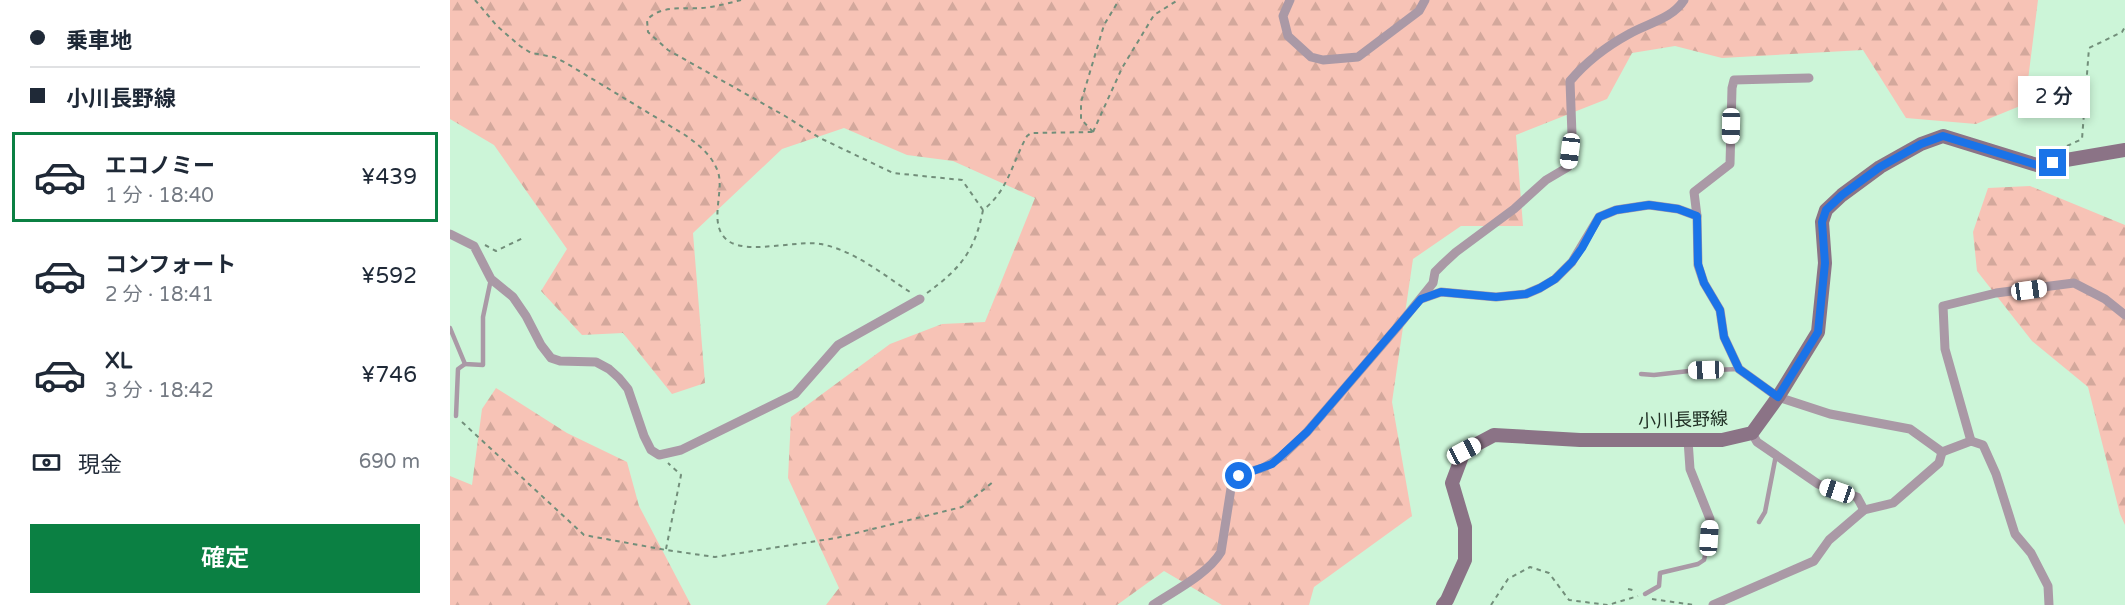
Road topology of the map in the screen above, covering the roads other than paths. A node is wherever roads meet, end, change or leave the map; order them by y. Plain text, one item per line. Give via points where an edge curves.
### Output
1 (1290, 0) edge
2 (1425, 0) edge
3 (1684, 0) edge
4 (1809, 78) dead end
5 (2125, 150) edge
6 (1697, 216) junction
7 (450, 234) edge
8 (491, 279) junction
9 (920, 298) road end
10 (1421, 299) junction
11 (2125, 315) edge
12 (450, 328) edge
13 (465, 364) junction
14 (1739, 369) junction
15 (1641, 374) dead end
16 (1778, 397) junction
17 (456, 416) road end
18 (1752, 433) junction
19 (1688, 440) junction
20 (1971, 441) junction
21 (1942, 452) junction
22 (1776, 454) junction
23 (1864, 510) junction
24 (1759, 522) dead end
25 (1709, 538) joint
26 (1645, 594) road end
27 (1153, 605) edge
28 (1443, 605) edge
29 (1713, 605) edge
30 (2049, 605) edge

1 - 2 street via 1283,16 1288,36 1311,57 1323,60 1358,57 1419,11
3 - 10 street via 1678,10 1630,33 1581,68 1570,81 1572,135 1568,167 1456,252 1435,272 1433,283
4 - 6 street via 1734,80 1730,164 1694,192
5 - 16 main road, 小川長野線 via 2037,165 1943,136 1880,167 1826,210 1822,222 1825,263 1818,332
6 - 10 street via 1649,205 1616,210 1599,217 1572,262 1540,288 1526,294 1496,297 1441,292
6 - 14 street via 1698,264 1720,310 1724,337
7 - 8 street via 474,246
8 - 9 street via 513,297 551,358 597,362 619,378 628,389 651,450 659,455 681,450 795,394 838,345
8 - 13 lane via 483,317 483,365
10 - 27 street via 1307,432 1272,464 1246,472 1232,482 1221,552 1216,560
11 - 20 street via 2074,283 1996,293 1943,306 1945,349
12 - 13 lane
13 - 17 lane via 458,369
14 - 15 lane
14 - 16 street
16 - 18 main road, 小川長野線
16 - 21 street via 1830,414 1910,429
18 - 19 main road, 小川長野線 via 1722,440
18 - 22 street via 1757,442
19 - 25 street via 1690,469 1710,519
19 - 28 main road, 小川長野線 via 1494,435 1464,451 1452,483 1465,527 1465,560
20 - 21 street
20 - 30 street via 1983,445 2015,534 2031,553 2048,586
21 - 23 street via 1939,463 1893,502
22 - 23 street via 1818,484 1857,497
22 - 24 lane via 1765,512
23 - 29 street via 1829,540 1814,561
25 - 26 lane via 1704,560 1660,573 1659,586

